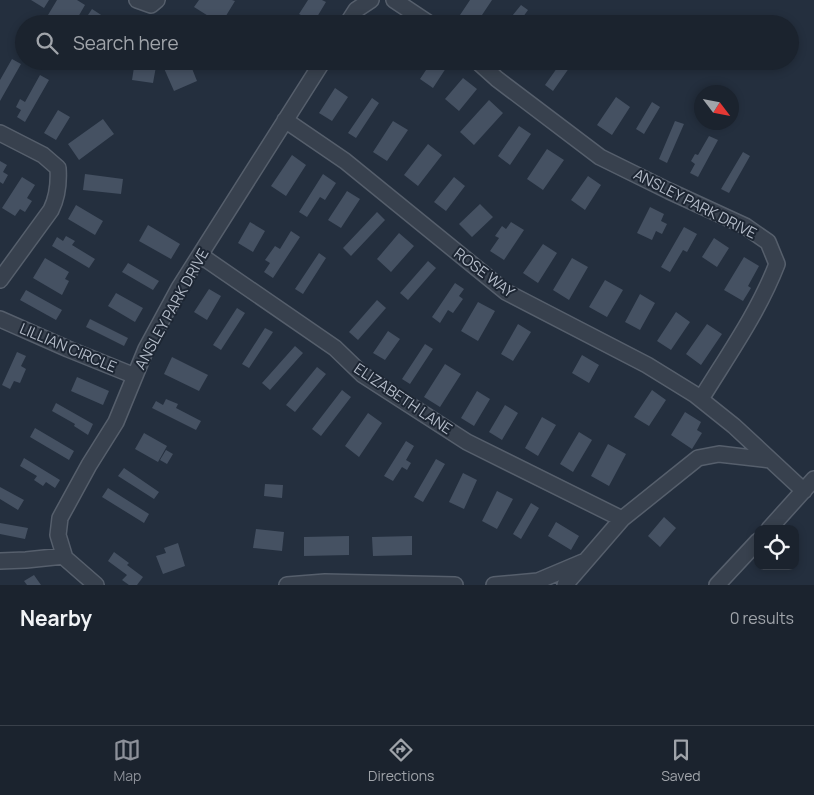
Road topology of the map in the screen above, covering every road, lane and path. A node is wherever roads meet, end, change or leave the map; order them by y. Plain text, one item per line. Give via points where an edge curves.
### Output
1 (137, 0) edge
2 (157, 0) edge
3 (371, 0) edge
4 (394, 0) edge
5 (353, 15) edge
6 (416, 15) edge
7 (317, 70) edge
8 (488, 70) edge
9 (285, 120) junction
10 (0, 133) edge
11 (200, 255) junction
12 (0, 280) edge
13 (0, 319) edge
14 (135, 376) junction
15 (701, 399) junction
16 (770, 460) junction
17 (814, 479) edge
18 (804, 492) junction
19 (622, 519) junction
20 (773, 525) edge
21 (754, 545) edge
22 (64, 556) junction
23 (0, 561) edge
24 (586, 561) junction
25 (96, 585) edge
26 (287, 585) edge
27 (455, 585) edge
28 (494, 585) edge
29 (565, 585) edge
30 (717, 585) edge

1 - 2 street via 152,5
3 - 5 street
4 - 6 street
7 - 9 street, ANSLEY PARK DRIVE
8 - 15 street, ANSLEY PARK DRIVE via 600,156 745,226 768,242 777,264 770,281 752,317
9 - 11 street, ANSLEY PARK DRIVE
9 - 15 street, ROSE WAY via 344,161 506,292 646,365
10 - 12 street via 51,161 58,168 59,182 51,210
11 - 14 street, ANSLEY PARK DRIVE via 146,349
11 - 19 street, ELIZABETH LANE via 335,348 363,375 467,442
13 - 14 street, LILLIAN CIRCLE
14 - 22 street, ANSLEY PARK DRIVE via 116,422 60,518 58,534
15 - 16 street, ROSE WAY
16 - 18 street, ROSE WAY
16 - 19 street via 719,454 698,458
17 - 18 street
18 - 20 street
19 - 24 street
21 - 30 street
22 - 23 street
22 - 25 street
24 - 28 street via 538,581
24 - 29 street
26 - 27 street via 325,582

